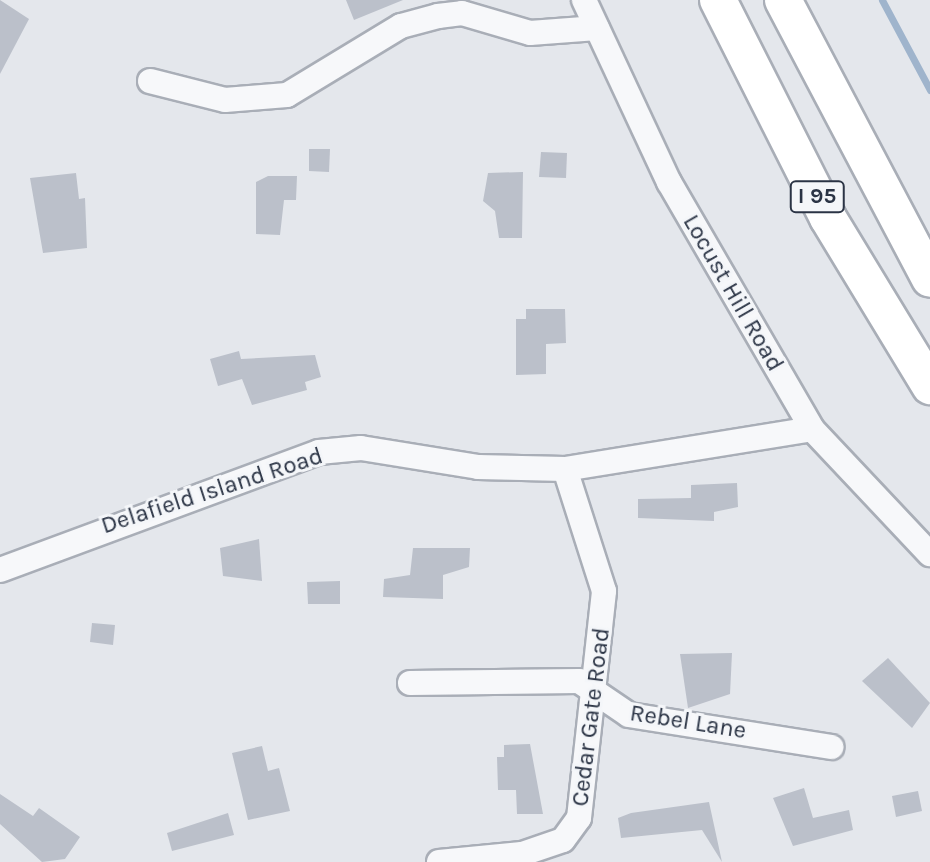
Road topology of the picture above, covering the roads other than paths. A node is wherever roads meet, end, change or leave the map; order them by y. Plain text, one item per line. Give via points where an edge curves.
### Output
1 (584, 0) edge
2 (718, 0) edge
3 (783, 0) edge
4 (597, 28) junction
5 (150, 81) dead end
6 (930, 279) edge
7 (930, 386) edge
8 (812, 429) junction
9 (565, 469) junction
10 (930, 554) edge
11 (0, 570) edge
12 (410, 683) dead end
13 (597, 695) junction
14 (831, 747) dead end
15 (439, 862) edge

1 - 4 street, Locust Hill Road
2 - 7 highway, I 95 via 828,218
3 - 6 highway, I 95
4 - 5 street via 530,33 450,15 401,26 287,95 225,100
4 - 8 street, Locust Hill Road via 676,195
8 - 9 street, Delafield Island Road
8 - 10 street, Locust Hill Road
9 - 11 street, Delafield Island Road via 478,467 361,448 319,452
9 - 13 street, Cedar Gate Road via 604,591
12 - 13 street, Rebel Lane via 525,677 579,681
13 - 14 street, Rebel Lane via 629,715
13 - 15 street, Cedar Gate Road via 579,818 563,840 522,854

